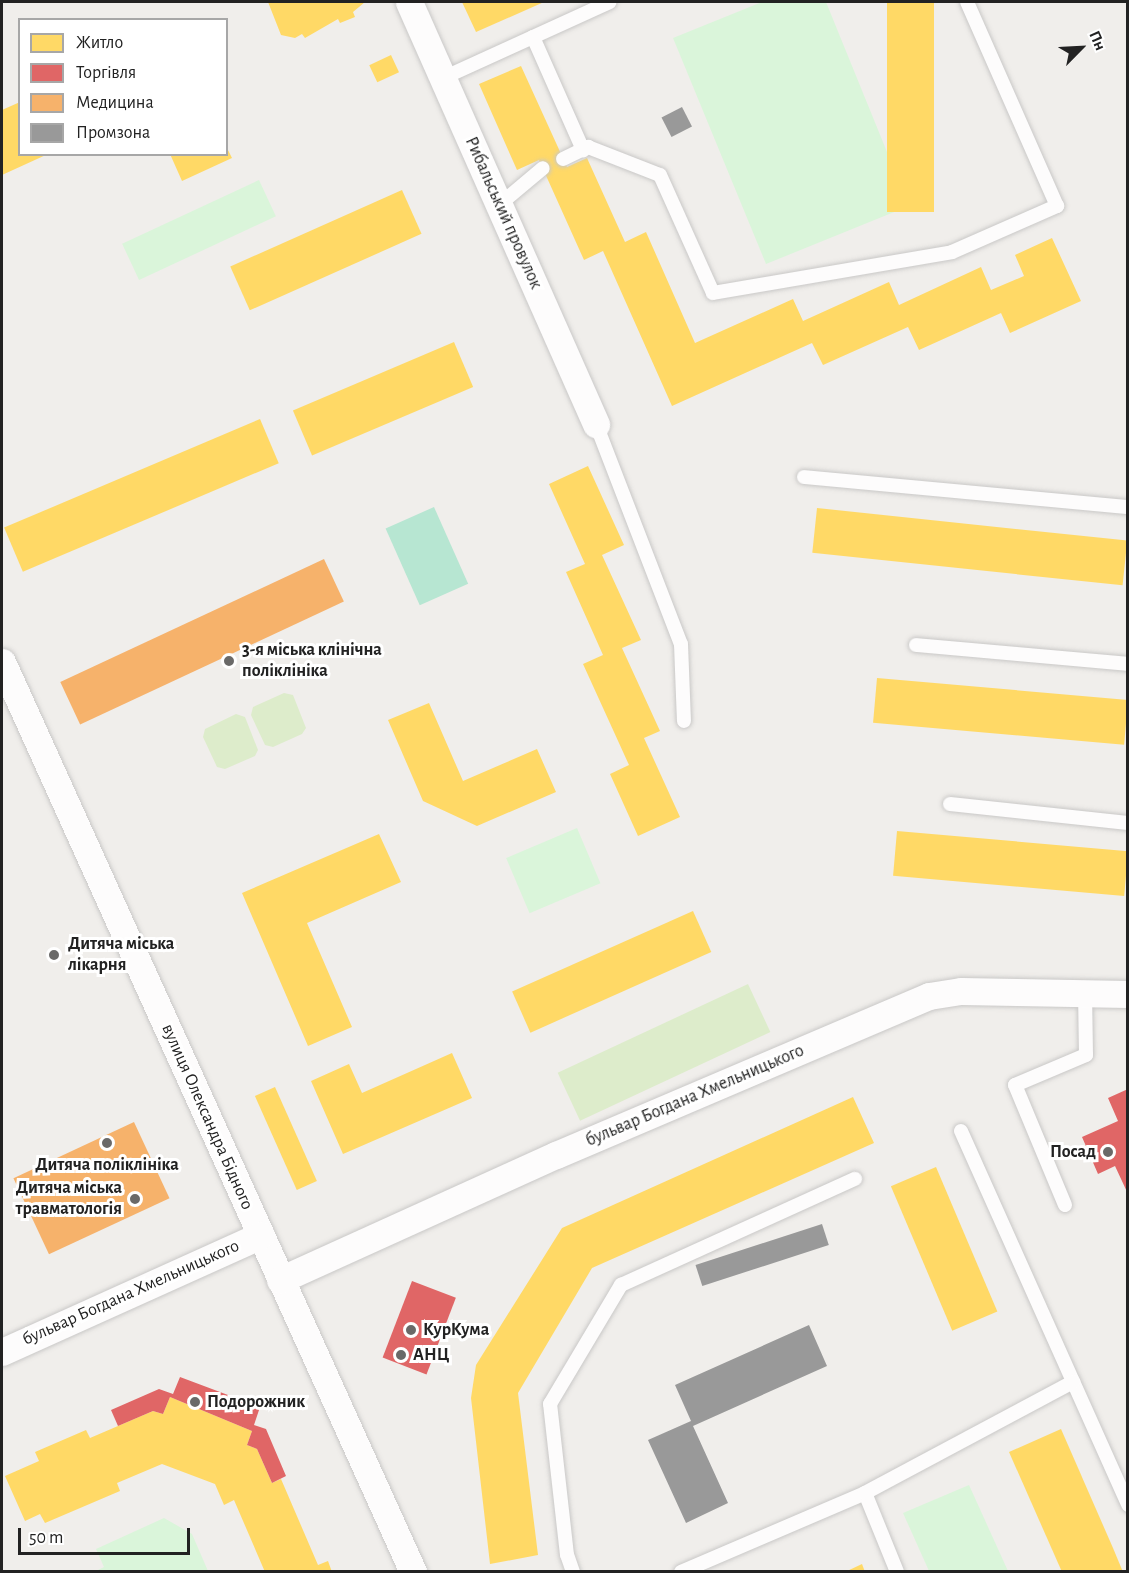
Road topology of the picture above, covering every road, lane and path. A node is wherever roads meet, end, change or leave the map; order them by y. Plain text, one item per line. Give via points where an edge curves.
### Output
1 (409, 2) edge
2 (610, 2) edge
3 (967, 2) edge
4 (533, 37) junction
5 (443, 78) junction
6 (583, 150) junction
7 (563, 159) dead end
8 (543, 168) dead end
9 (499, 205) junction
10 (596, 424) joint
11 (804, 477) dead end
12 (1128, 507) edge
13 (916, 645) dead end
14 (2, 662) edge
15 (1128, 664) edge
16 (684, 721) dead end
17 (950, 804) dead end
18 (1128, 823) edge
19 (1085, 994) junction
20 (1128, 994) edge
21 (961, 1131) dead end
22 (855, 1179) dead end
23 (1065, 1205) dead end
24 (261, 1235) junction
25 (280, 1280) junction
26 (2, 1352) edge
27 (1072, 1382) junction
28 (865, 1493) junction
29 (1128, 1505) edge
30 (413, 1572) edge
31 (573, 1572) edge
32 (681, 1572) edge
33 (897, 1572) edge

1 - 5 street, Рибальський провулок
2 - 4 lane
3 - 6 lane via 1056,206 952,252 713,293 660,175 588,147
4 - 5 lane
4 - 6 lane
5 - 9 street, Рибальський провулок
6 - 7 lane
8 - 9 lane
9 - 10 street, Рибальський провулок
10 - 16 lane via 681,644
11 - 12 lane
13 - 15 lane
14 - 24 street, вулиця Олександра Бідного
17 - 18 lane
19 - 20 street, бульвар Богдана Хмельницького
19 - 23 lane via 1086,1055 1015,1085
19 - 25 street, бульвар Богдана Хмельницького via 960,991 928,996 556,1155
21 - 27 lane
22 - 31 lane via 621,1285 550,1404 567,1555
24 - 25 street, вулиця Олександра Бідного
24 - 26 street, бульвар Богдана Хмельницького
25 - 30 street, вулиця Олександра Бідного
27 - 28 lane
27 - 29 lane
28 - 32 lane
28 - 33 lane

